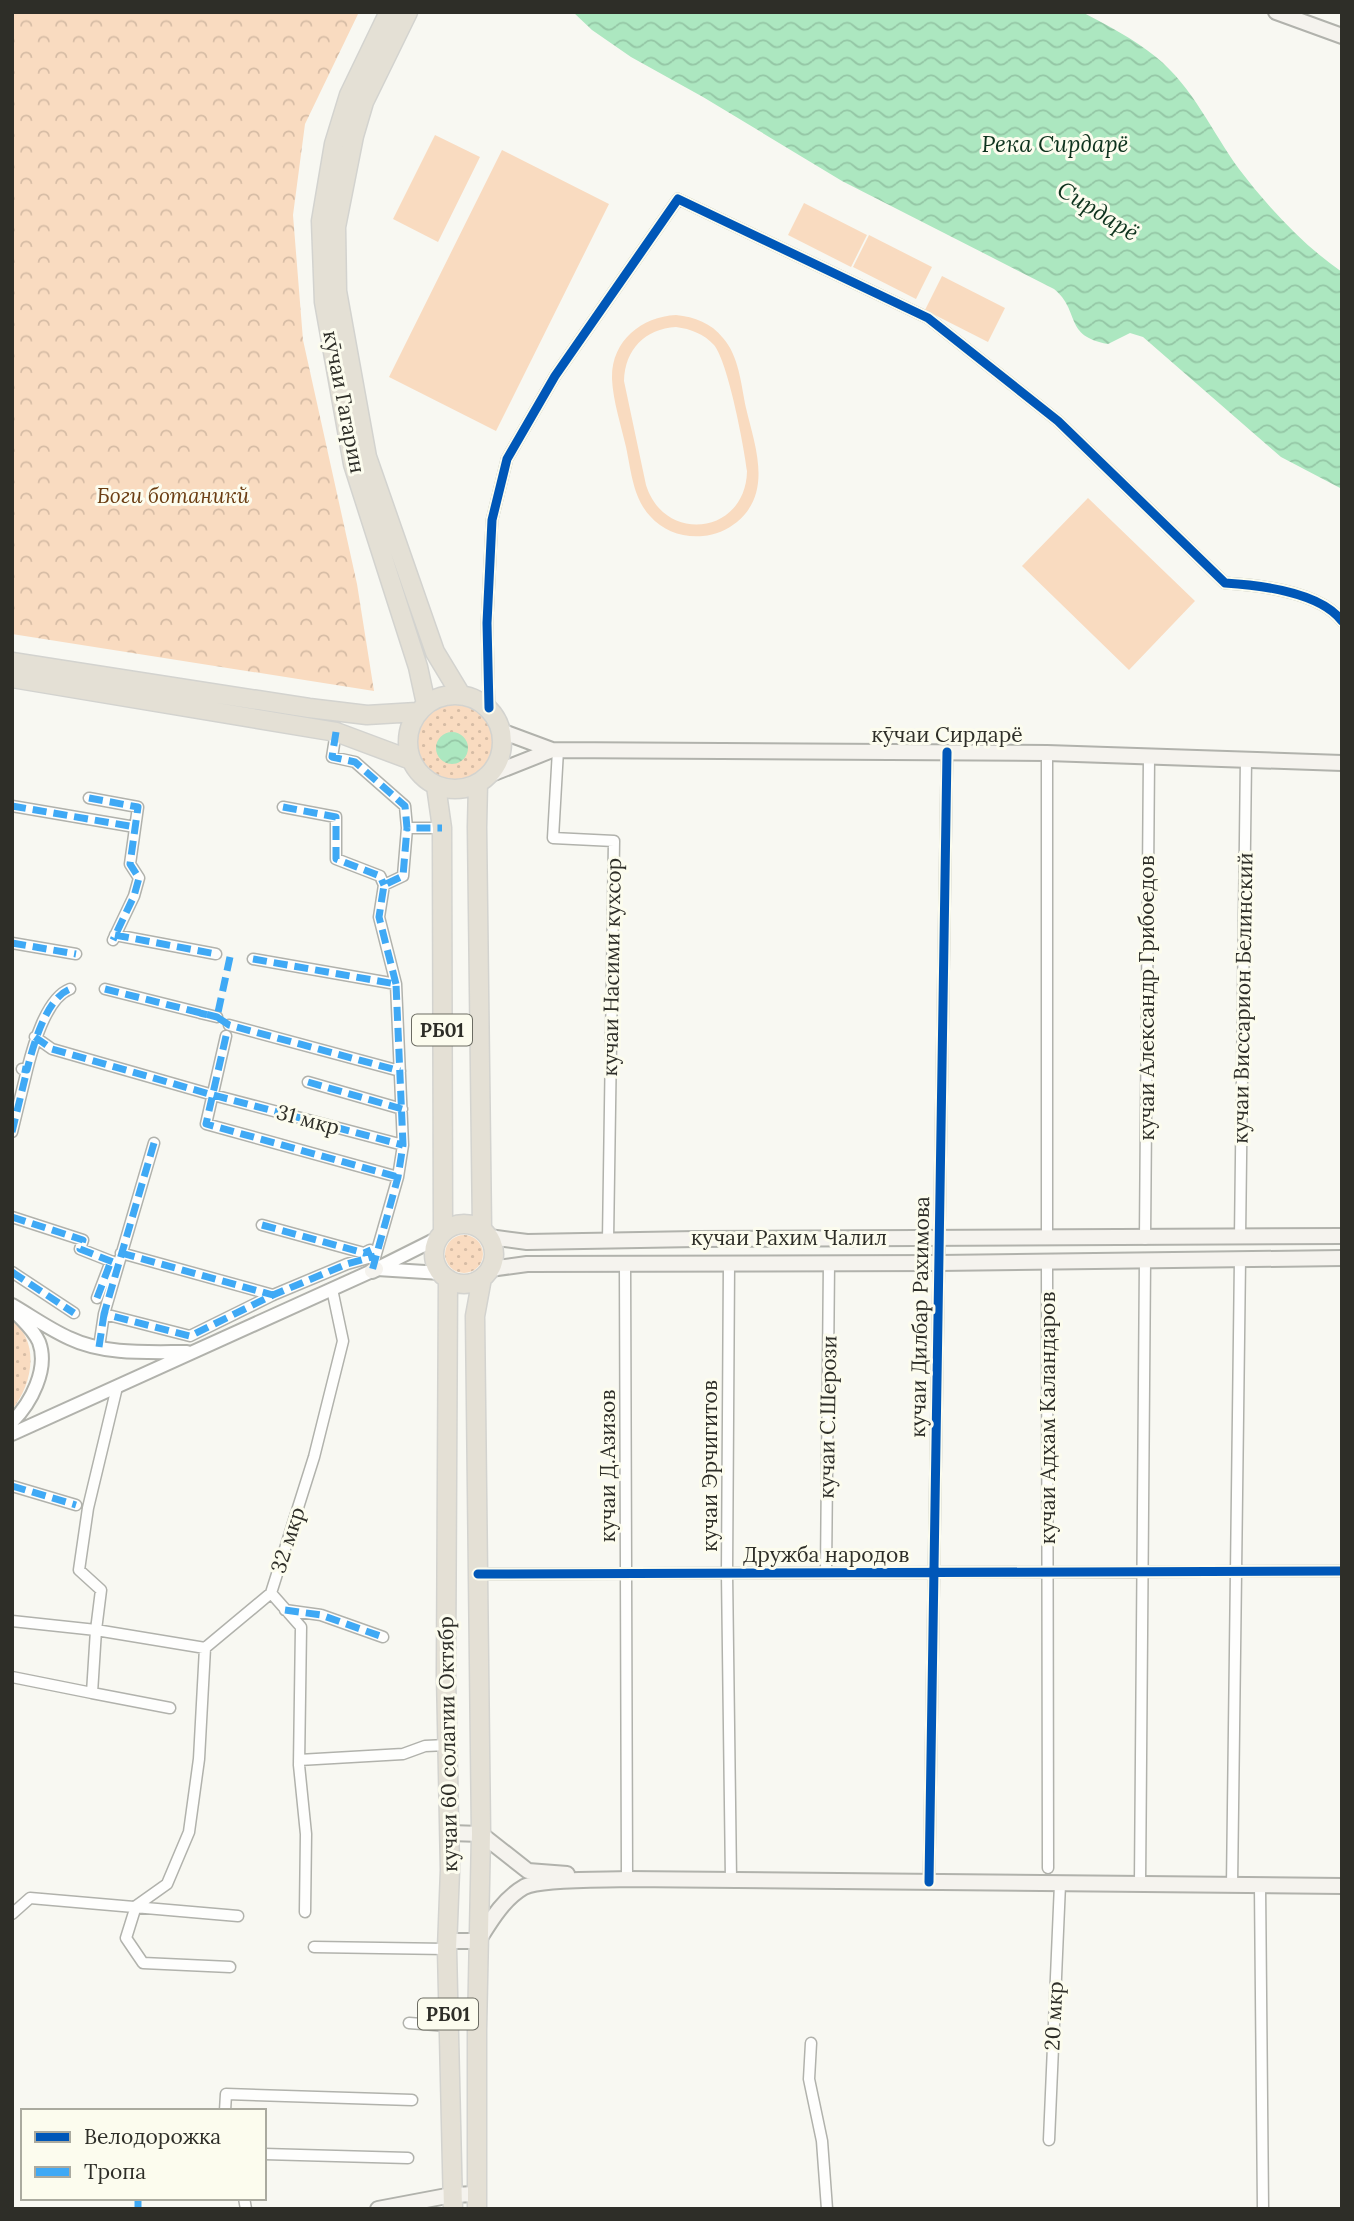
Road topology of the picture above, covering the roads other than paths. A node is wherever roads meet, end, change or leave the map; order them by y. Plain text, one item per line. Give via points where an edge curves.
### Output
1 (389, 12) edge
2 (408, 12) edge
3 (1276, 12) edge
4 (1304, 12) edge
5 (1342, 26) edge
6 (1342, 36) edge
7 (357, 98) junction
8 (1342, 621) edge
9 (12, 662) edge
10 (12, 678) edge
11 (461, 695) junction
12 (421, 708) junction
13 (489, 708) junction
14 (501, 731) junction
15 (336, 732) junction
16 (555, 750) junction
17 (947, 752) junction
18 (1047, 753) junction
19 (1149, 757) junction
20 (1246, 759) junction
21 (411, 760) junction
22 (1342, 763) edge
23 (484, 779) junction
24 (436, 786) junction
25 (89, 798) dead end
26 (12, 806) edge
27 (283, 807) dead end
28 (135, 827) junction
29 (408, 828) junction
30 (442, 828) junction
31 (384, 885) junction
32 (12, 943) edge
33 (76, 954) dead end
34 (216, 954) dead end
35 (253, 959) dead end
36 (396, 984) junction
37 (70, 989) dead end
38 (105, 989) dead end
39 (200, 1013) dead end
40 (229, 1024) dead end
41 (226, 1036) dead end
42 (35, 1037) junction
43 (400, 1071) junction
44 (308, 1082) dead end
45 (214, 1096) junction
46 (402, 1109) junction
47 (12, 1132) edge
48 (154, 1143) dead end
49 (403, 1146) junction
50 (398, 1177) junction
51 (12, 1217) edge
52 (262, 1224) dead end
53 (485, 1233) junction
54 (440, 1235) junction
55 (1342, 1236) edge
56 (939, 1237) junction
57 (1240, 1238) junction
58 (1047, 1239) junction
59 (1145, 1239) junction
60 (608, 1241) junction
61 (1342, 1258) edge
62 (117, 1259) junction
63 (1240, 1259) junction
64 (1145, 1260) junction
65 (375, 1261) junction
66 (830, 1262) junction
67 (1047, 1262) junction
68 (625, 1263) junction
69 (729, 1263) junction
70 (939, 1263) junction
71 (12, 1272) edge
72 (486, 1273) junction
73 (444, 1276) junction
74 (332, 1289) junction
75 (273, 1294) junction
76 (97, 1298) dead end
77 (12, 1307) edge
78 (74, 1313) dead end
79 (104, 1314) junction
80 (99, 1347) junction
81 (191, 1352) junction
82 (117, 1387) junction
83 (12, 1422) edge
84 (12, 1434) edge
85 (12, 1486) edge
86 (76, 1504) dead end
87 (1236, 1571) junction
88 (1342, 1571) edge
89 (933, 1572) junction
90 (1048, 1572) junction
91 (1142, 1572) junction
92 (626, 1573) junction
93 (727, 1573) junction
94 (826, 1573) junction
95 (478, 1580) junction
96 (447, 1589) junction
97 (271, 1593) junction
98 (285, 1609) junction
99 (12, 1620) edge
100 (96, 1630) junction
101 (383, 1637) dead end
102 (205, 1648) junction
103 (446, 1657) junction
104 (479, 1657) junction
105 (12, 1677) edge
106 (92, 1693) junction
107 (170, 1708) dead end
108 (447, 1745) junction
109 (299, 1760) junction
110 (450, 1833) junction
111 (481, 1834) junction
112 (1048, 1868) dead end
113 (627, 1879) junction
114 (731, 1880) junction
115 (929, 1882) junction
116 (1140, 1884) junction
117 (1232, 1886) junction
118 (1260, 1886) junction
119 (1342, 1886) edge
120 (1060, 1888) junction
121 (136, 1906) junction
122 (305, 1912) dead end
123 (12, 1914) edge
124 (238, 1916) dead end
125 (478, 1941) junction
126 (314, 1947) dead end
127 (442, 1947) junction
128 (230, 1967) dead end
129 (409, 2023) dead end
130 (448, 2025) junction
131 (811, 2043) dead end
132 (412, 2100) dead end
133 (225, 2109) edge
134 (1049, 2140) dead end
135 (266, 2154) edge
136 (408, 2158) dead end
137 (477, 2201) edge
138 (452, 2202) edge
139 (378, 2209) edge
140 (827, 2209) edge
141 (1263, 2209) edge

1 - 7 highway
2 - 7 highway
3 - 6 main road
4 - 5 main road
7 - 11 highway, кӯчаи Гагарин via 336,227 337,291 367,457 435,652
7 - 12 highway, кӯчаи Гагарин via 334,144 321,221 324,302 353,464 418,667
8 - 13 street via 1308,597 1225,583 1058,421 928,318 678,199 555,376 508,459 492,520
9 - 12 highway via 367,715
10 - 15 highway
11 - 12 highway via 449,694
11 - 13 highway
12 - 21 highway via 408,735
13 - 14 highway
14 - 16 main road
14 - 23 highway, РБ01 via 500,754
15 - 21 highway
15 - 29 street via 332,757 355,762 405,806
16 - 17 main road, кӯчаи Сирдарё
16 - 23 main road
16 - 60 street, кучаи Насими кухсор via 553,838 614,841
17 - 18 main road, кӯчаи Сирдарё
17 - 56 street, кучаи Дилбар Рахимова
18 - 19 main road, кӯчаи Сирдарё
18 - 58 street
19 - 20 main road, кӯчаи Сирдарё
19 - 59 street, кучаи Александр Грибоедов
20 - 22 main road, кӯчаи Сирдарё
20 - 57 street, кучаи Виссарион Белинский
21 - 24 highway
23 - 24 highway via 458,789
23 - 53 highway, РБ01 via 477,827
24 - 30 highway, РБ01
25 - 28 street via 138,807
26 - 28 street
27 - 31 street via 336,817 336,859 380,876
28 - 34 street via 130,864 139,878 114,937
29 - 30 street
29 - 31 street via 403,876
30 - 54 highway, РБ01
31 - 36 street via 379,917
32 - 33 street
35 - 36 street
36 - 43 street
37 - 42 street via 61,992
38 - 39 street via 217,1017
40 - 43 street
41 - 45 street
42 - 45 street, 31 мкр via 52,1049
42 - 47 street
43 - 46 street
44 - 46 street
45 - 49 street, 31 мкр
45 - 50 street via 206,1124
46 - 49 street
48 - 62 street
49 - 50 street
50 - 65 street
51 - 62 street via 83,1240 80,1249
52 - 65 street via 364,1253
53 - 54 highway via 466,1224
53 - 60 main road, кучаи Рахим Чалил via 527,1242
53 - 72 highway, РБ01 via 494,1253
54 - 65 street
54 - 73 highway, РБ01 via 434,1256
55 - 57 main road, кучаи Рахим Чалил
56 - 58 main road, кучаи Рахим Чалил
56 - 60 main road, кучаи Рахим Чалил
56 - 70 street, кучаи Дилбар Рахимова
57 - 59 main road, кучаи Рахим Чалил
58 - 59 main road, кучаи Рахим Чалил
61 - 63 main road, кучаи Рахим Чалил
62 - 75 street
62 - 76 street
62 - 79 street
63 - 64 main road, кучаи Рахим Чалил
63 - 87 street
64 - 67 main road, кучаи Рахим Чалил
64 - 91 street
65 - 73 street
65 - 74 street
65 - 75 street via 347,1264
66 - 69 main road, кучаи Рахим Чалил
66 - 70 main road, кучаи Рахим Чалил
66 - 94 street, кучаи С.Шерози
67 - 70 main road, кучаи Рахим Чалил
67 - 90 street, кучаи Адхам Каландаров
68 - 69 main road, кучаи Рахим Чалил
68 - 72 main road, кучаи Рахим Чалил via 527,1264
68 - 92 street, кучаи Д.Азизов
69 - 93 street, кучаи Эрчигитов
70 - 89 street, кучаи Дилбар Рахимова
71 - 78 street
72 - 73 highway via 465,1284
72 - 95 highway, кучаи 60 солагии Октябр / РБ01 via 475,1316
73 - 96 highway, кучаи 60 солагии Октябр / РБ01
74 - 81 street
74 - 97 street, 32 мкр via 343,1341 314,1457
75 - 79 street via 190,1336
77 - 80 street via 71,1339
77 - 83 street via 39,1343 41,1359 32,1396
79 - 80 street
80 - 81 street
81 - 82 street
82 - 84 street
82 - 100 street via 88,1508 79,1570 100,1590
85 - 86 street
87 - 88 street, Дружба народов
87 - 91 street, Дружба народов
87 - 117 street
89 - 90 street, Дружба народов
89 - 94 street, Дружба народов
89 - 115 street, кучаи Дилбар Рахимова
90 - 91 street, Дружба народов
90 - 112 street, кучаи Адхам Каландаров
91 - 116 street
92 - 93 street, Дружба народов
92 - 95 street, Дружба народов
92 - 113 street, кучаи Д.Азизов
93 - 94 street, Дружба народов
93 - 114 street, кучаи Эрчигитов
95 - 96 highway via 462,1578
95 - 104 highway, кучаи 60 солагии Октябр / РБ01
96 - 103 highway, кучаи 60 солагии Октябр / РБ01
97 - 98 street, 32 мкр
97 - 102 street
98 - 101 street via 321,1615
98 - 109 street, 32 мкр via 301,1627
99 - 100 street
100 - 102 street
100 - 106 street
102 - 121 street via 199,1759 189,1832 167,1884
103 - 104 highway via 462,1667
103 - 108 highway, кучаи 60 солагии Октябр / РБ01
104 - 111 highway, кучаи 60 солагии Октябр / РБ01
105 - 106 street
106 - 107 street
108 - 109 street via 403,1754
108 - 110 highway, кучаи 60 солагии Октябр / РБ01
109 - 122 street, 32 мкр via 306,1834
110 - 111 main road
110 - 127 highway, кучаи 60 солагии Октябр / РБ01
111 - 113 main road via 528,1871
111 - 125 highway, РБ01
113 - 114 main road
113 - 125 main road via 534,1883 512,1896
114 - 115 main road
115 - 120 main road
116 - 117 main road
116 - 120 main road
117 - 118 main road
118 - 119 main road
118 - 141 street
120 - 134 street, 20 мкр
121 - 123 street via 30,1898
121 - 124 street
121 - 128 street via 126,1938 144,1964
125 - 127 main road
125 - 137 highway, РБ01
126 - 127 street
127 - 130 highway, кучаи 60 солагии Октябр / РБ01
129 - 130 street
130 - 138 highway, кучаи 60 солагии Октябр / РБ01
131 - 140 street via 809,2079 822,2141
132 - 133 street via 226,2094
135 - 136 street
137 - 138 main road
138 - 139 main road

